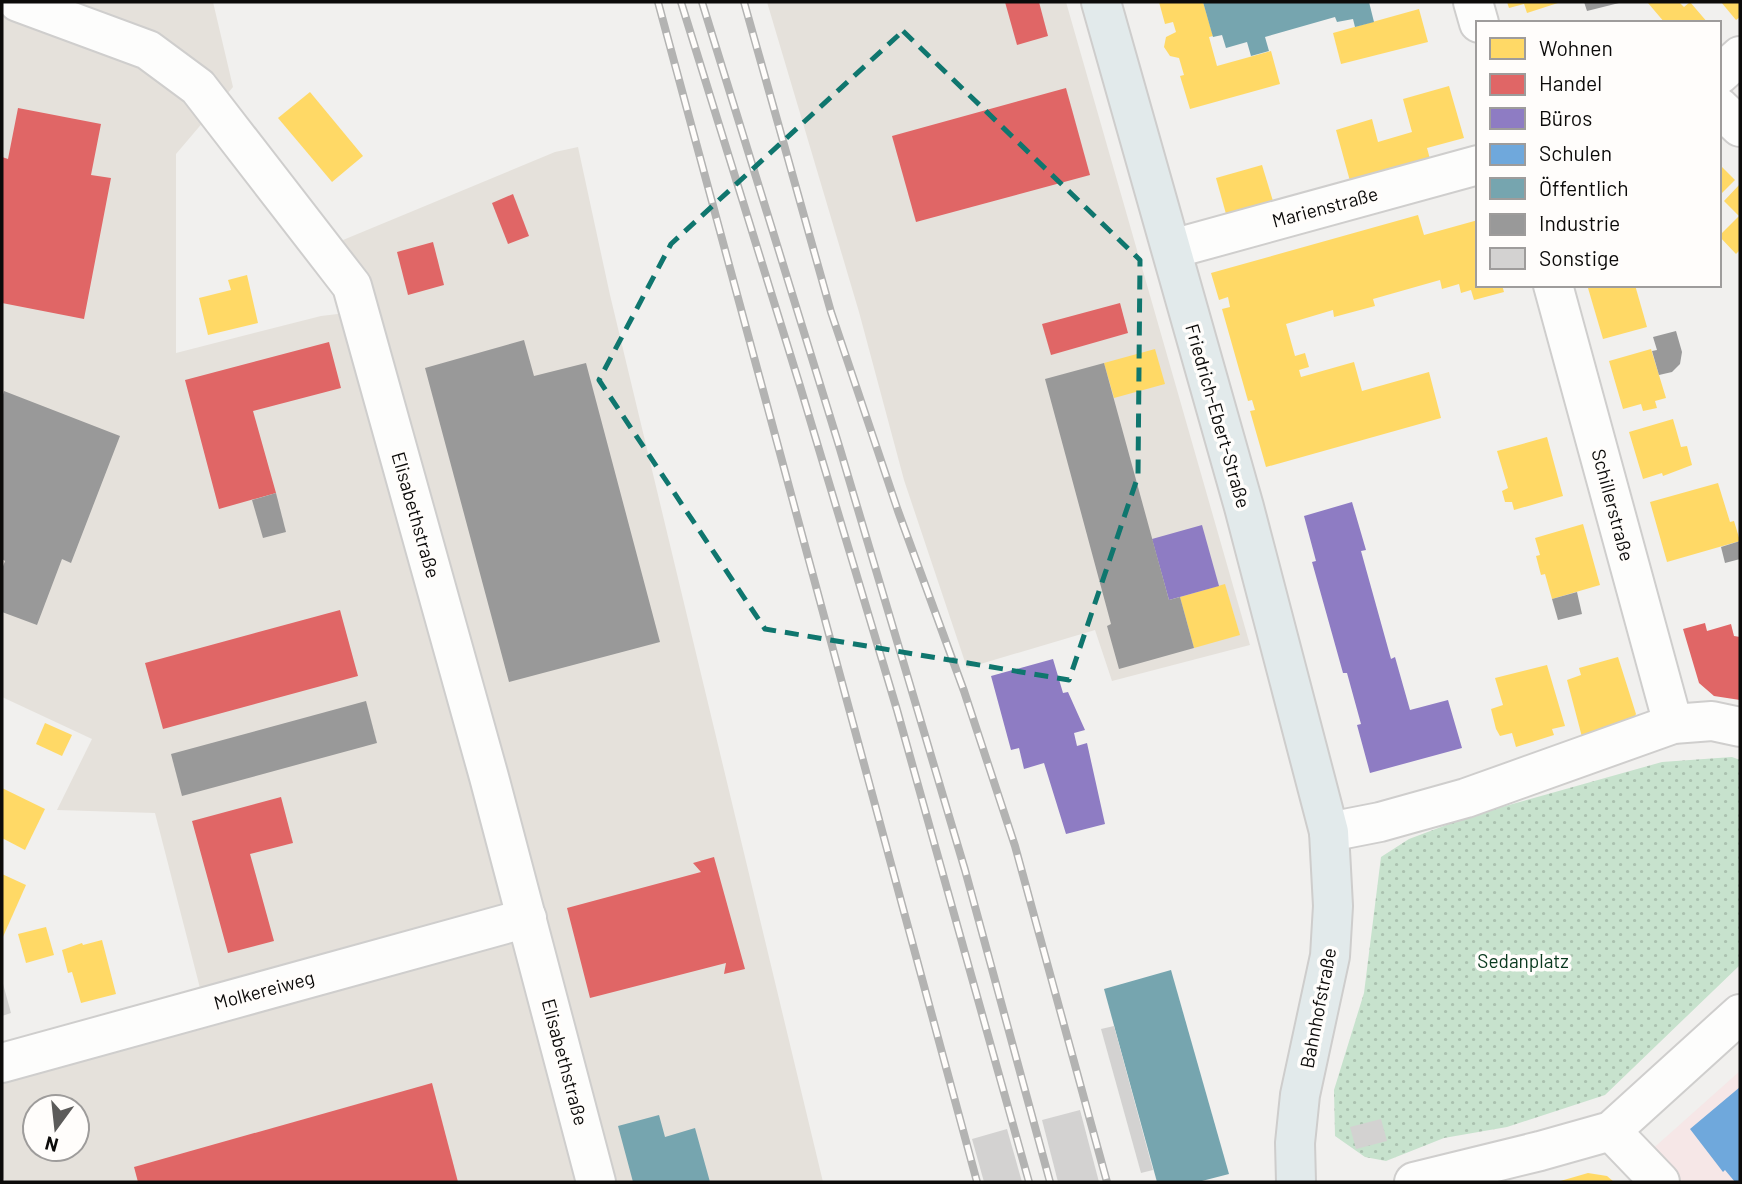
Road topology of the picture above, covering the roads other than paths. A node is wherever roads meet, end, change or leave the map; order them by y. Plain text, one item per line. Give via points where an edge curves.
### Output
1 (18, 2) edge
2 (1101, 2) edge
3 (1473, 2) edge
4 (1478, 21) edge
5 (1740, 56) edge
6 (1721, 73) edge
7 (1721, 109) edge
8 (1740, 127) edge
9 (1476, 166) edge
10 (1172, 249) junction
11 (1554, 287) edge
12 (1673, 724) junction
13 (1740, 727) edge
14 (1329, 832) junction
15 (527, 918) junction
16 (1740, 1014) edge
17 (2, 1062) edge
18 (1611, 1131) junction
19 (596, 1182) edge
20 (1296, 1182) edge
21 (1414, 1182) edge
22 (1660, 1182) edge

1 - 15 street, Elisabethstraße via 148,50 198,87 352,286
2 - 10 main road, Friedrich-Ebert-Straße
3 - 4 street
5 - 6 street
7 - 8 street
9 - 10 street, Marienstraße
10 - 14 main road, Friedrich-Ebert-Straße
11 - 12 street, Schillerstraße
12 - 13 street via 1712,721
12 - 14 street via 1466,798
14 - 20 main road, Bahnhofstraße via 1330,956 1300,1096
15 - 17 street, Molkereiweg
15 - 19 street, Elisabethstraße
16 - 18 street
18 - 21 street
18 - 22 street

